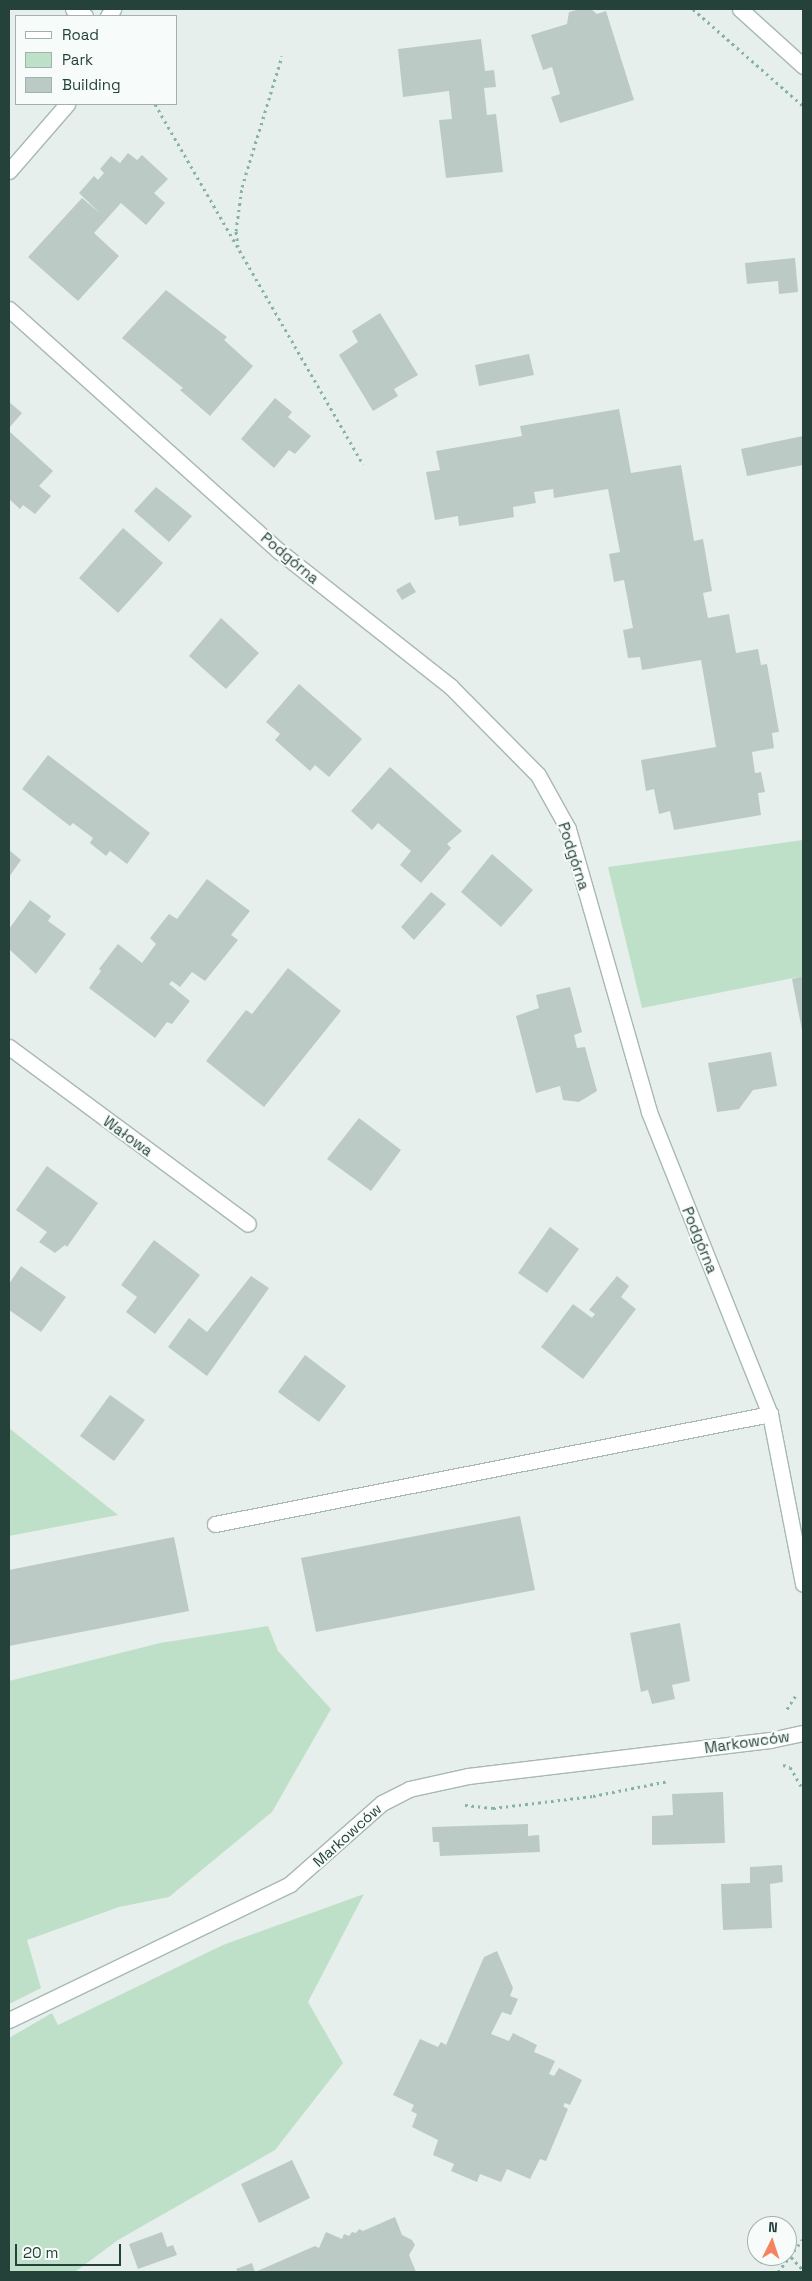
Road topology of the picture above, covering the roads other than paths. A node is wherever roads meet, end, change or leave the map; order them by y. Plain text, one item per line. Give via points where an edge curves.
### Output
1 (740, 9) edge
2 (803, 66) edge
3 (67, 105) edge
4 (9, 171) edge
5 (9, 309) edge
6 (9, 1047) edge
7 (248, 1224) dead end
8 (770, 1414) junction
9 (215, 1524) dead end
10 (803, 1584) edge
11 (803, 1733) edge
12 (9, 2020) edge

1 - 2 street
3 - 4 street
5 - 8 street, Podgórna via 279,551 450,686 538,775 568,829 649,1112
6 - 7 street, Wałowa
8 - 9 street
8 - 10 street, Podgórna
11 - 12 street, Markowców via 770,1740 468,1776 410,1790 382,1803 290,1884

